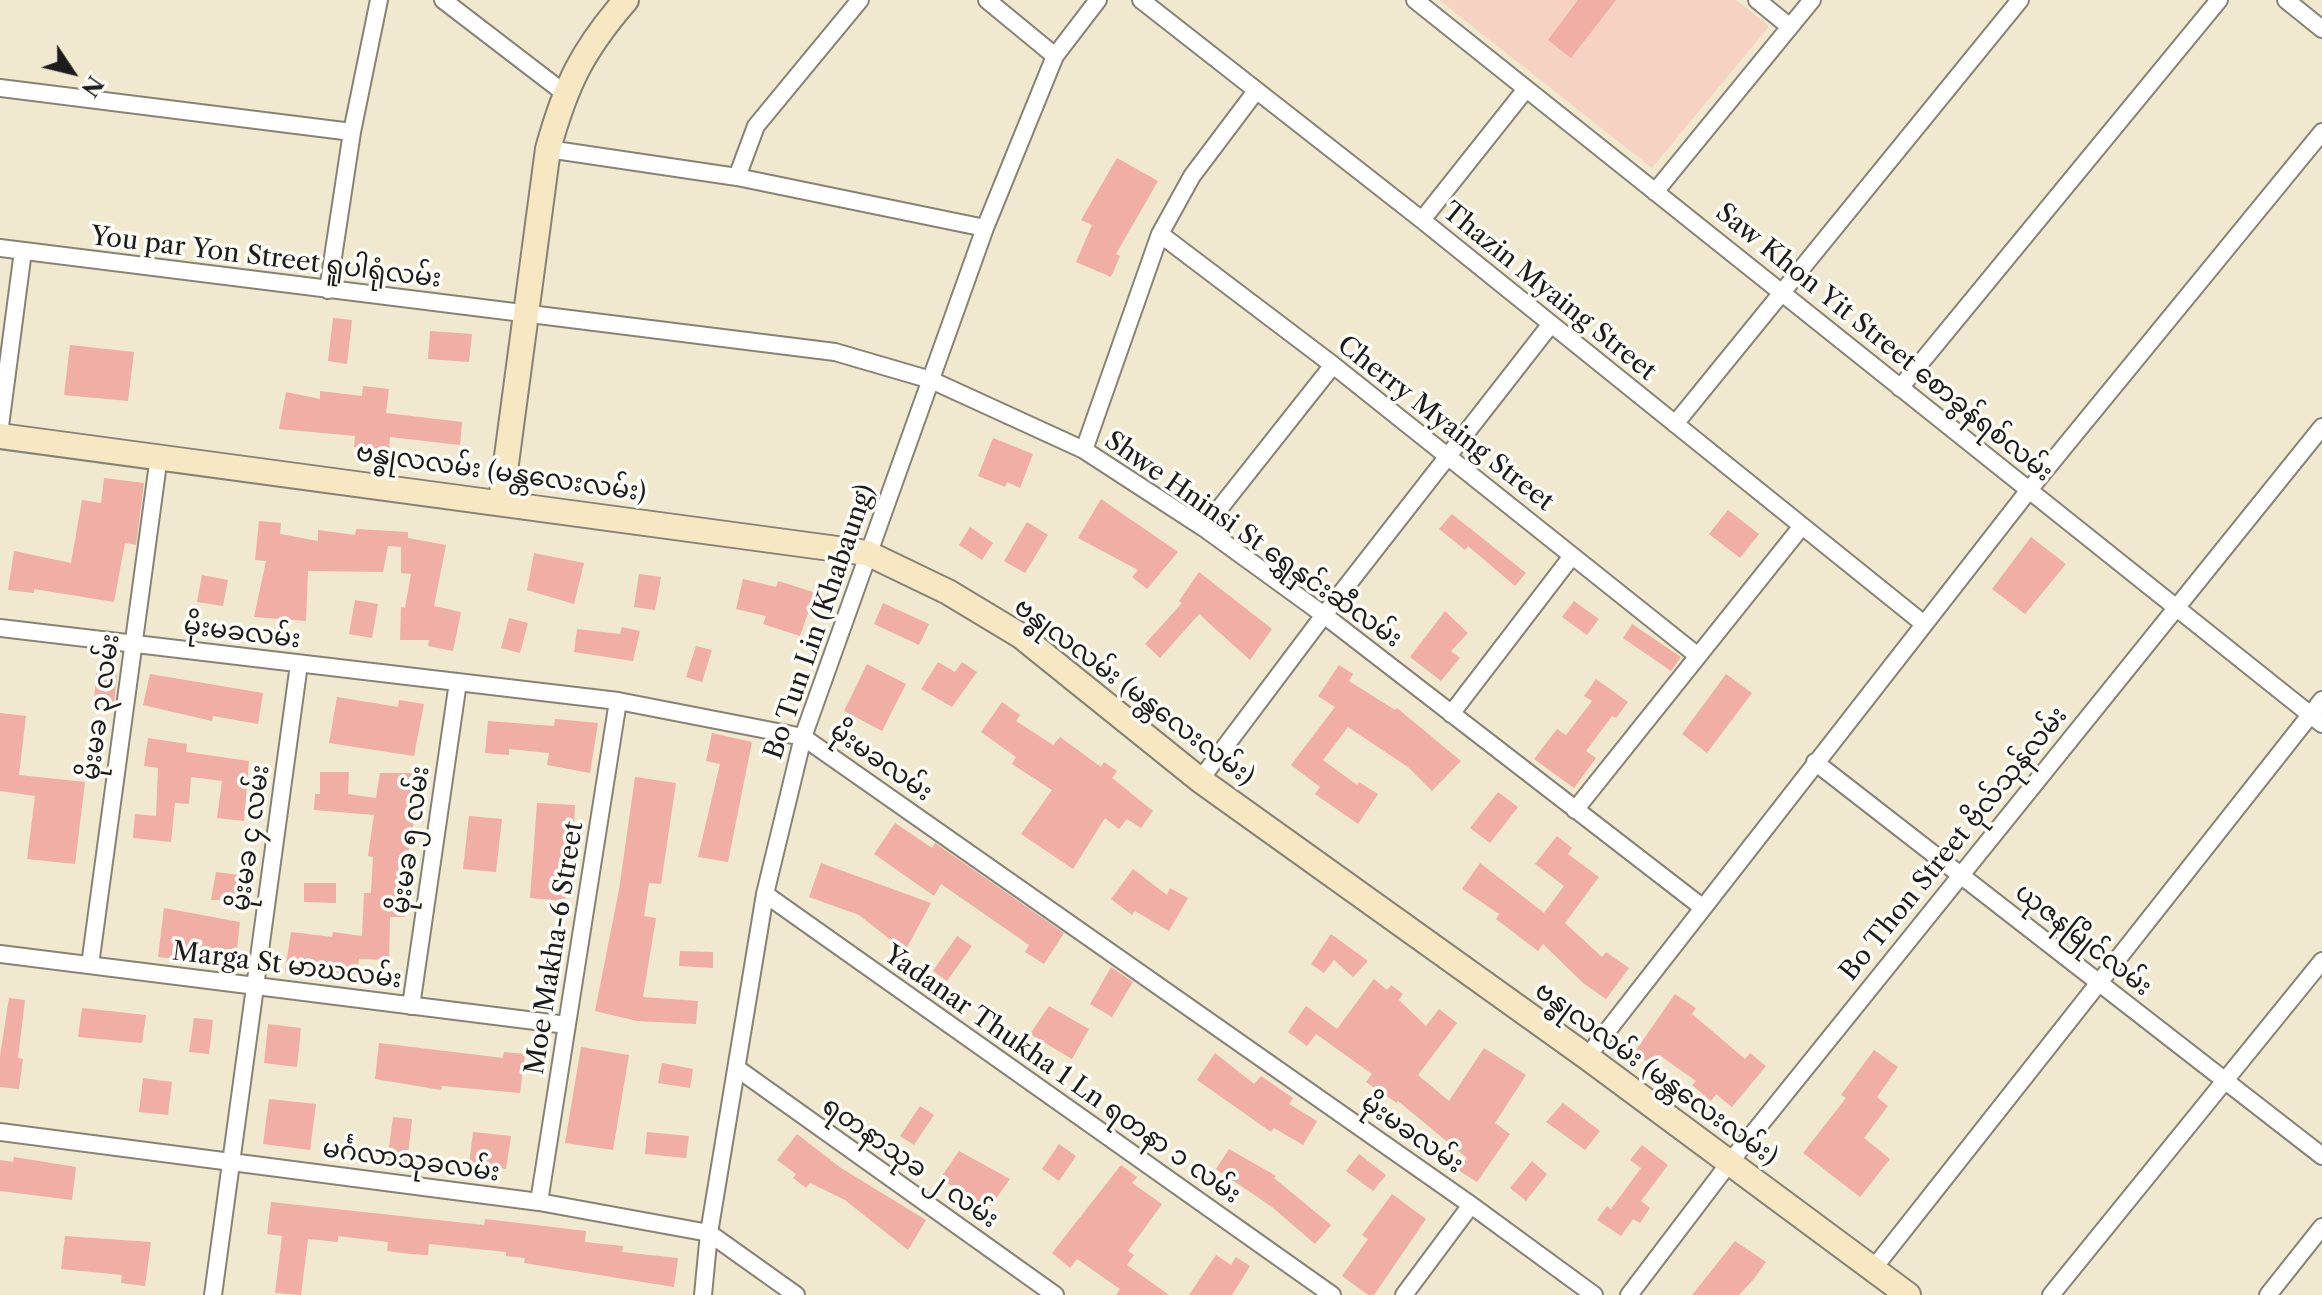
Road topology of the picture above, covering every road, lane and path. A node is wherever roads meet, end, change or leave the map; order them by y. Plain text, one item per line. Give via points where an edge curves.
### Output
1 (379, 0) edge
2 (443, 0) edge
3 (626, 0) edge
4 (860, 0) edge
5 (987, 0) edge
6 (1098, 0) edge
7 (1141, 0) edge
8 (1415, 0) edge
9 (1757, 0) edge
10 (1812, 0) edge
11 (2020, 0) edge
12 (2219, 0) edge
13 (2286, 0) edge
14 (1790, 27) junction
15 (2322, 29) edge
16 (1055, 56) junction
17 (0, 88) edge
18 (1526, 89) junction
19 (1256, 91) junction
20 (563, 92) junction
21 (352, 132) junction
22 (2322, 132) edge
23 (548, 149) junction
24 (737, 177) junction
25 (1655, 192) junction
26 (1422, 220) junction
27 (985, 228) junction
28 (1160, 234) junction
29 (0, 248) edge
30 (23, 251) junction
31 (328, 290) junction
32 (1782, 293) junction
33 (525, 314) junction
34 (1551, 324) junction
35 (1333, 365) junction
36 (931, 380) junction
37 (1900, 388) junction
38 (1675, 424) junction
39 (0, 426) edge
40 (2322, 427) edge
41 (0, 436) edge
42 (1084, 450) junction
43 (159, 456) junction
44 (1448, 456) junction
45 (2029, 490) junction
46 (501, 501) junction
47 (1802, 526) junction
48 (1204, 528) junction
49 (867, 553) junction
50 (1572, 556) junction
51 (2176, 608) junction
52 (1324, 615) junction
53 (1924, 624) junction
54 (0, 628) edge
55 (133, 644) junction
56 (1698, 656) junction
57 (299, 664) junction
58 (458, 682) junction
59 (2322, 700) edge
60 (618, 701) junction
61 (1451, 714) junction
62 (2316, 719) edge
63 (803, 737) junction
64 (1815, 762) junction
65 (1200, 780) junction
66 (1575, 810) junction
67 (1960, 875) junction
68 (765, 894) junction
69 (1702, 907) junction
70 (0, 954) edge
71 (2322, 961) edge
72 (90, 965) junction
73 (2099, 983) junction
74 (255, 986) junction
75 (411, 1006) junction
76 (567, 1025) junction
77 (1587, 1057) junction
78 (738, 1069) junction
79 (2225, 1081) junction
80 (0, 1132) edge
81 (2322, 1156) edge
82 (231, 1161) junction
83 (1730, 1162) junction
84 (539, 1202) junction
85 (1471, 1205) junction
86 (2322, 1227) edge
87 (709, 1233) junction
88 (1873, 1269) junction
89 (213, 1295) edge
90 (703, 1295) edge
91 (796, 1295) edge
92 (1055, 1295) edge
93 (1332, 1295) edge
94 (1404, 1295) edge
95 (1594, 1295) edge
96 (1629, 1295) edge
97 (1908, 1295) edge
98 (2051, 1295) edge
99 (2268, 1295) edge

1 - 21 street
2 - 20 street
3 - 20 street via 592,40
4 - 24 street via 756,126
5 - 16 street
6 - 16 street, Bo Tun Lin (Khabaung)
7 - 19 street, Thazin Myaing Street
8 - 18 street, Saw Khon Yit Street စောခွန်ရစ်လမ်း
9 - 14 street
10 - 14 street
11 - 32 street
12 - 37 street
13 - 15 street
14 - 25 street
16 - 27 street, Bo Tun Lin (Khabaung)
17 - 21 street
18 - 25 street, Saw Khon Yit Street စောခွန်ရစ်လမ်း
18 - 26 street
19 - 26 street, Thazin Myaing Street
19 - 28 street via 1192,176
20 - 23 street
21 - 31 street
22 - 45 street
23 - 24 street
23 - 33 street
24 - 27 street
25 - 32 street, Saw Khon Yit Street စောခွန်ရစ်လမ်း
26 - 34 street, Thazin Myaing Street
27 - 36 street, Bo Tun Lin (Khabaung)
28 - 35 street, Cherry Myaing Street
28 - 42 street
29 - 30 street, You par Yon Street ရူပါရုံလမ်း
30 - 31 street, You par Yon Street ရူပါရုံလမ်း
30 - 39 street
31 - 33 street, You par Yon Street ရူပါရုံလမ်း
32 - 37 street, Saw Khon Yit Street စောခွန်ရစ်လမ်း
32 - 38 street
33 - 36 street, Shwe Hninsi St ရွှေနှင်းဆီလမ်း via 835,352
33 - 46 street
34 - 38 street, Thazin Myaing Street
34 - 44 street
35 - 44 street, Cherry Myaing Street
35 - 48 street
36 - 42 street, Shwe Hninsi St ရွှေနှင်းဆီလမ်း
36 - 49 street, Bo Tun Lin (Khabaung)
37 - 45 street, Saw Khon Yit Street စောခွန်ရစ်လမ်း
38 - 47 street, Thazin Myaing Street
40 - 51 street, Bo Thon Street ဗိုလ်သုန်လမ်း
41 - 43 street, ဗန္ဓုလလမ်း (မန္တလေးလမ်း)
42 - 48 street, Shwe Hninsi St ရွှေနှင်းဆီလမ်း
43 - 46 street, ဗန္ဓုလလမ်း (မန္တလေးလမ်း)
43 - 55 street, မိုးမခ ၃ လမ်း
44 - 50 street, Cherry Myaing Street
44 - 52 street
45 - 51 street, Saw Khon Yit Street စောခွန်ရစ်လမ်း
45 - 53 street
46 - 49 street, ဗန္ဓုလလမ်း (မန္တလေးလမ်း)
47 - 53 street, Thazin Myaing Street
47 - 56 street
48 - 52 street, Shwe Hninsi St ရွှေနှင်းဆီလမ်း
49 - 63 street, Bo Tun Lin (Khabaung)
49 - 65 street, ဗန္ဓုလလမ်း (မန္တလေးလမ်း) via 948,592 1021,636
50 - 56 street, Cherry Myaing Street
50 - 61 street
51 - 62 street, Saw Khon Yit Street စောခွန်ရစ်လမ်း
51 - 67 street, Bo Thon Street ဗိုလ်သုန်လမ်း
52 - 61 street, Shwe Hninsi St ရွှေနှင်းဆီလမ်း
52 - 65 street
53 - 64 street
54 - 55 street, မိုးမခလမ်း
55 - 57 street, မိုးမခလမ်း
55 - 72 street, မိုးမခ ၃ လမ်း
56 - 66 street
57 - 58 street, မိုးမခလမ်း
57 - 74 street, မိုးမခ ၄ လမ်း
58 - 60 street, မိုးမခလမ်း
58 - 75 street, မိုးမခ ၅ လမ်း
59 - 62 street
60 - 63 street, မိုးမခလမ်း
60 - 76 street, Moe Makha-6 Street
61 - 66 street, Shwe Hninsi St ရွှေနှင်းဆီလမ်း
62 - 73 street
63 - 68 street, Bo Tun Lin (Khabaung)
63 - 85 street, မိုးမခလမ်း
64 - 67 street, ယုဇနမြိုင်လမ်း
64 - 69 street
65 - 77 street, ဗန္ဓုလလမ်း (မန္တလေးလမ်း)
66 - 69 street, Shwe Hninsi St ရွှေနှင်းဆီလမ်း
67 - 73 street, ယုဇနမြိုင်လမ်း
67 - 83 street, Bo Thon Street ဗိုလ်သုန်လမ်း
68 - 78 street, Bo Tun Lin (Khabaung)
68 - 93 street, Yadanar Thukha 1 Ln ရတနာ ၁ လမ်း
69 - 77 street
70 - 72 street, Marga St မာဃလမ်း
71 - 79 street
72 - 74 street, Marga St မာဃလမ်း
73 - 79 street, ယုဇနမြိုင်လမ်း
73 - 88 street
74 - 75 street, Marga St မာဃလမ်း
74 - 82 street, မိုးမခ ၄ လမ်း
75 - 76 street, Marga St မာဃလမ်း
76 - 84 street, Moe Makha-6 Street
77 - 83 street, ဗန္ဓုလလမ်း (မန္တလေးလမ်း)
78 - 87 street, Bo Tun Lin (Khabaung)
78 - 92 street, ရတနာသုခ ၂ လမ်း
79 - 81 street, ယုဇနမြိုင်လမ်း
79 - 98 street
80 - 82 street, မင်္ဂလာသုခလမ်း
82 - 84 street, မင်္ဂလာသုခလမ်း
82 - 89 street, မိုးမခ ၄ လမ်း
83 - 88 street, ဗန္ဓုလလမ်း (မန္တလေးလမ်း)
83 - 96 street, Bo Thon Street ဗိုလ်သုန်လမ်း
84 - 87 street, မင်္ဂလာသုခလမ်း
85 - 94 street
85 - 95 street, မိုးမခလမ်း
86 - 99 street
87 - 90 street, Bo Tun Lin (Khabaung)
87 - 91 street, မင်္ဂလာသုခလမ်း
88 - 97 street, ဗန္ဓုလလမ်း (မန္တလေးလမ်း)

